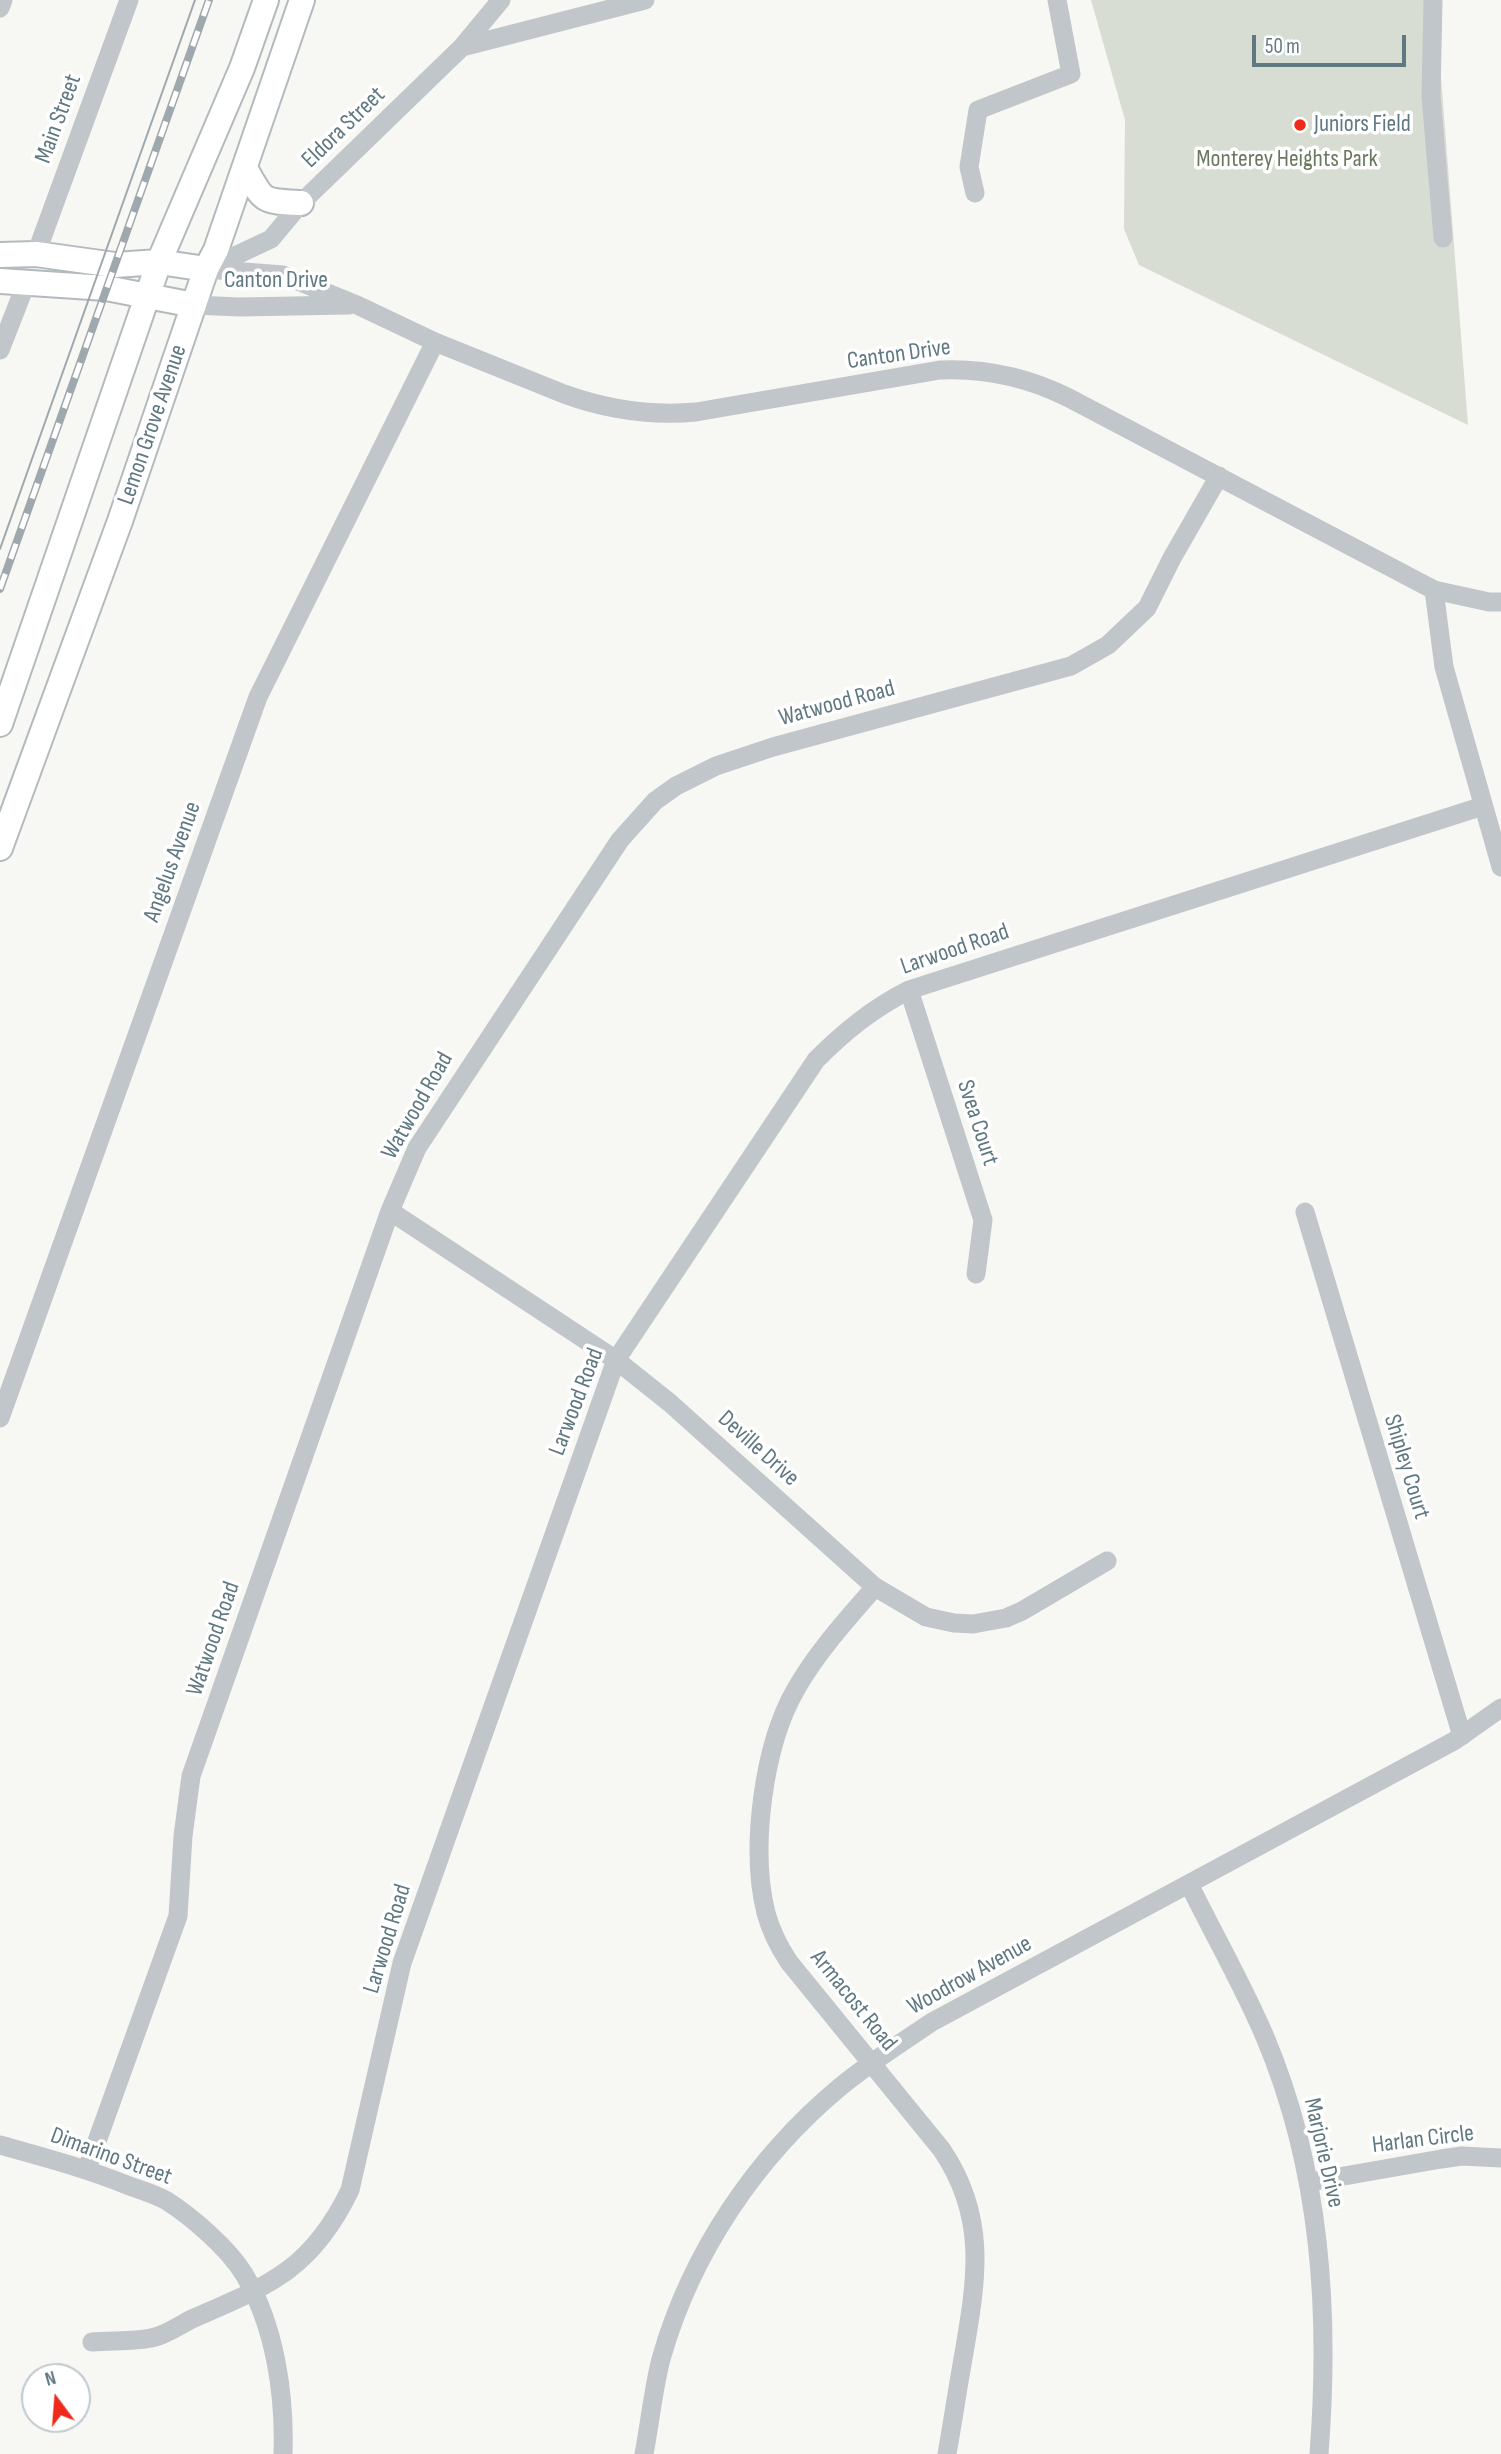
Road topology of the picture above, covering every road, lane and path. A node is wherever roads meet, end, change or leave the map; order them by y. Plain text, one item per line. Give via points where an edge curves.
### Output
1 (3, 0) edge
2 (128, 0) edge
3 (266, 0) edge
4 (302, 0) edge
5 (501, 0) edge
6 (645, 0) edge
7 (1057, 0) edge
8 (1433, 0) edge
9 (0, 8) edge
10 (462, 47) junction
11 (245, 168) junction
12 (975, 193) dead end
13 (301, 203) junction
14 (1443, 238) dead end
15 (36, 254) junction
16 (0, 255) edge
17 (159, 262) junction
18 (206, 269) junction
19 (0, 281) edge
20 (27, 281) junction
21 (146, 297) junction
22 (194, 305) junction
23 (357, 305) junction
24 (435, 342) junction
25 (0, 350) edge
26 (1219, 475) junction
27 (1434, 590) junction
28 (1501, 602) edge
29 (0, 724) edge
30 (1483, 806) junction
31 (0, 848) edge
32 (1501, 867) edge
33 (909, 990) junction
34 (390, 1211) junction
35 (1305, 1212) dead end
36 (976, 1274) dead end
37 (617, 1360) junction
38 (0, 1418) edge
39 (1107, 1561) dead end
40 (875, 1587) junction
41 (1501, 1708) edge
42 (1462, 1736) junction
43 (1189, 1884) junction
44 (871, 2063) junction
45 (0, 2145) edge
46 (1501, 2158) edge
47 (87, 2169) junction
48 (1310, 2182) junction
49 (253, 2292) junction
50 (92, 2342) dead end
51 (283, 2454) edge
52 (644, 2454) edge
53 (947, 2454) edge
54 (1319, 2454) edge

1 - 9 street
2 - 15 street, Main Street
3 - 17 main road, Lemon Grove Avenue
4 - 11 main road, Lemon Grove Avenue
5 - 10 street, Eldora Street
6 - 10 street
7 - 12 street via 1071,74 978,110 969,167
8 - 14 street via 1431,96
10 - 13 street, Eldora Street
11 - 13 main road via 268,201
11 - 18 main road, Lemon Grove Avenue
13 - 18 street, Eldora Street via 271,239
15 - 16 main road
15 - 17 main road via 115,265
17 - 18 main road
17 - 21 main road, Lemon Grove Avenue
18 - 22 main road, Lemon Grove Avenue
18 - 23 street, Canton Drive via 284,275
19 - 20 main road
20 - 21 main road via 106,288
20 - 25 street
21 - 22 main road
21 - 29 main road, Lemon Grove Avenue
22 - 23 street, Canton Drive
22 - 31 main road, Lemon Grove Avenue
23 - 24 street, Canton Drive
24 - 26 street, Canton Drive via 585,402 652,414 696,412 940,370 1000,373 1052,390
24 - 38 street, Angelus Avenue via 258,697
26 - 27 street, Canton Drive
26 - 34 street, Watwood Road via 1147,608 1108,645 1071,666 716,766 655,802 620,840 440,1110 417,1148
27 - 28 street, Canton Drive
27 - 30 street via 1444,667
30 - 32 street
30 - 33 street, Larwood Road
33 - 36 street, Svea Court via 983,1220
33 - 37 street, Larwood Road via 843,1032 816,1060
34 - 37 street, Deville Drive
34 - 47 street, Watwood Road via 191,1776 178,1916
35 - 42 street, Shipley Court
37 - 40 street, Deville Drive
37 - 49 street, Larwood Road via 402,1963 350,2190 336,2220 309,2253 285,2274
39 - 40 street, Deville Drive via 1022,1611 990,1622 954,1623 926,1617
40 - 44 street, Armacost Road via 795,1690 772,1747 764,1786 760,1860 766,1915 779,1947
41 - 42 street, Woodrow Avenue
42 - 43 street, Woodrow Avenue
43 - 44 street, Woodrow Avenue via 932,2022
43 - 48 street, Marjorie Drive via 1265,2037
44 - 52 street, Woodrow Avenue via 787,2136 720,2225 688,2287 661,2359
44 - 53 street, Armacost Road via 953,2167 970,2206 976,2254 973,2300
45 - 47 street, Dimarino Street
46 - 48 street, Harlan Circle via 1462,2156
47 - 49 street, Dimarino Street via 164,2199 202,2227 242,2271
48 - 54 street, Marjorie Drive via 1324,2352
49 - 50 street, Larwood Road via 153,2338
49 - 51 street, Dimarino Street via 275,2350

